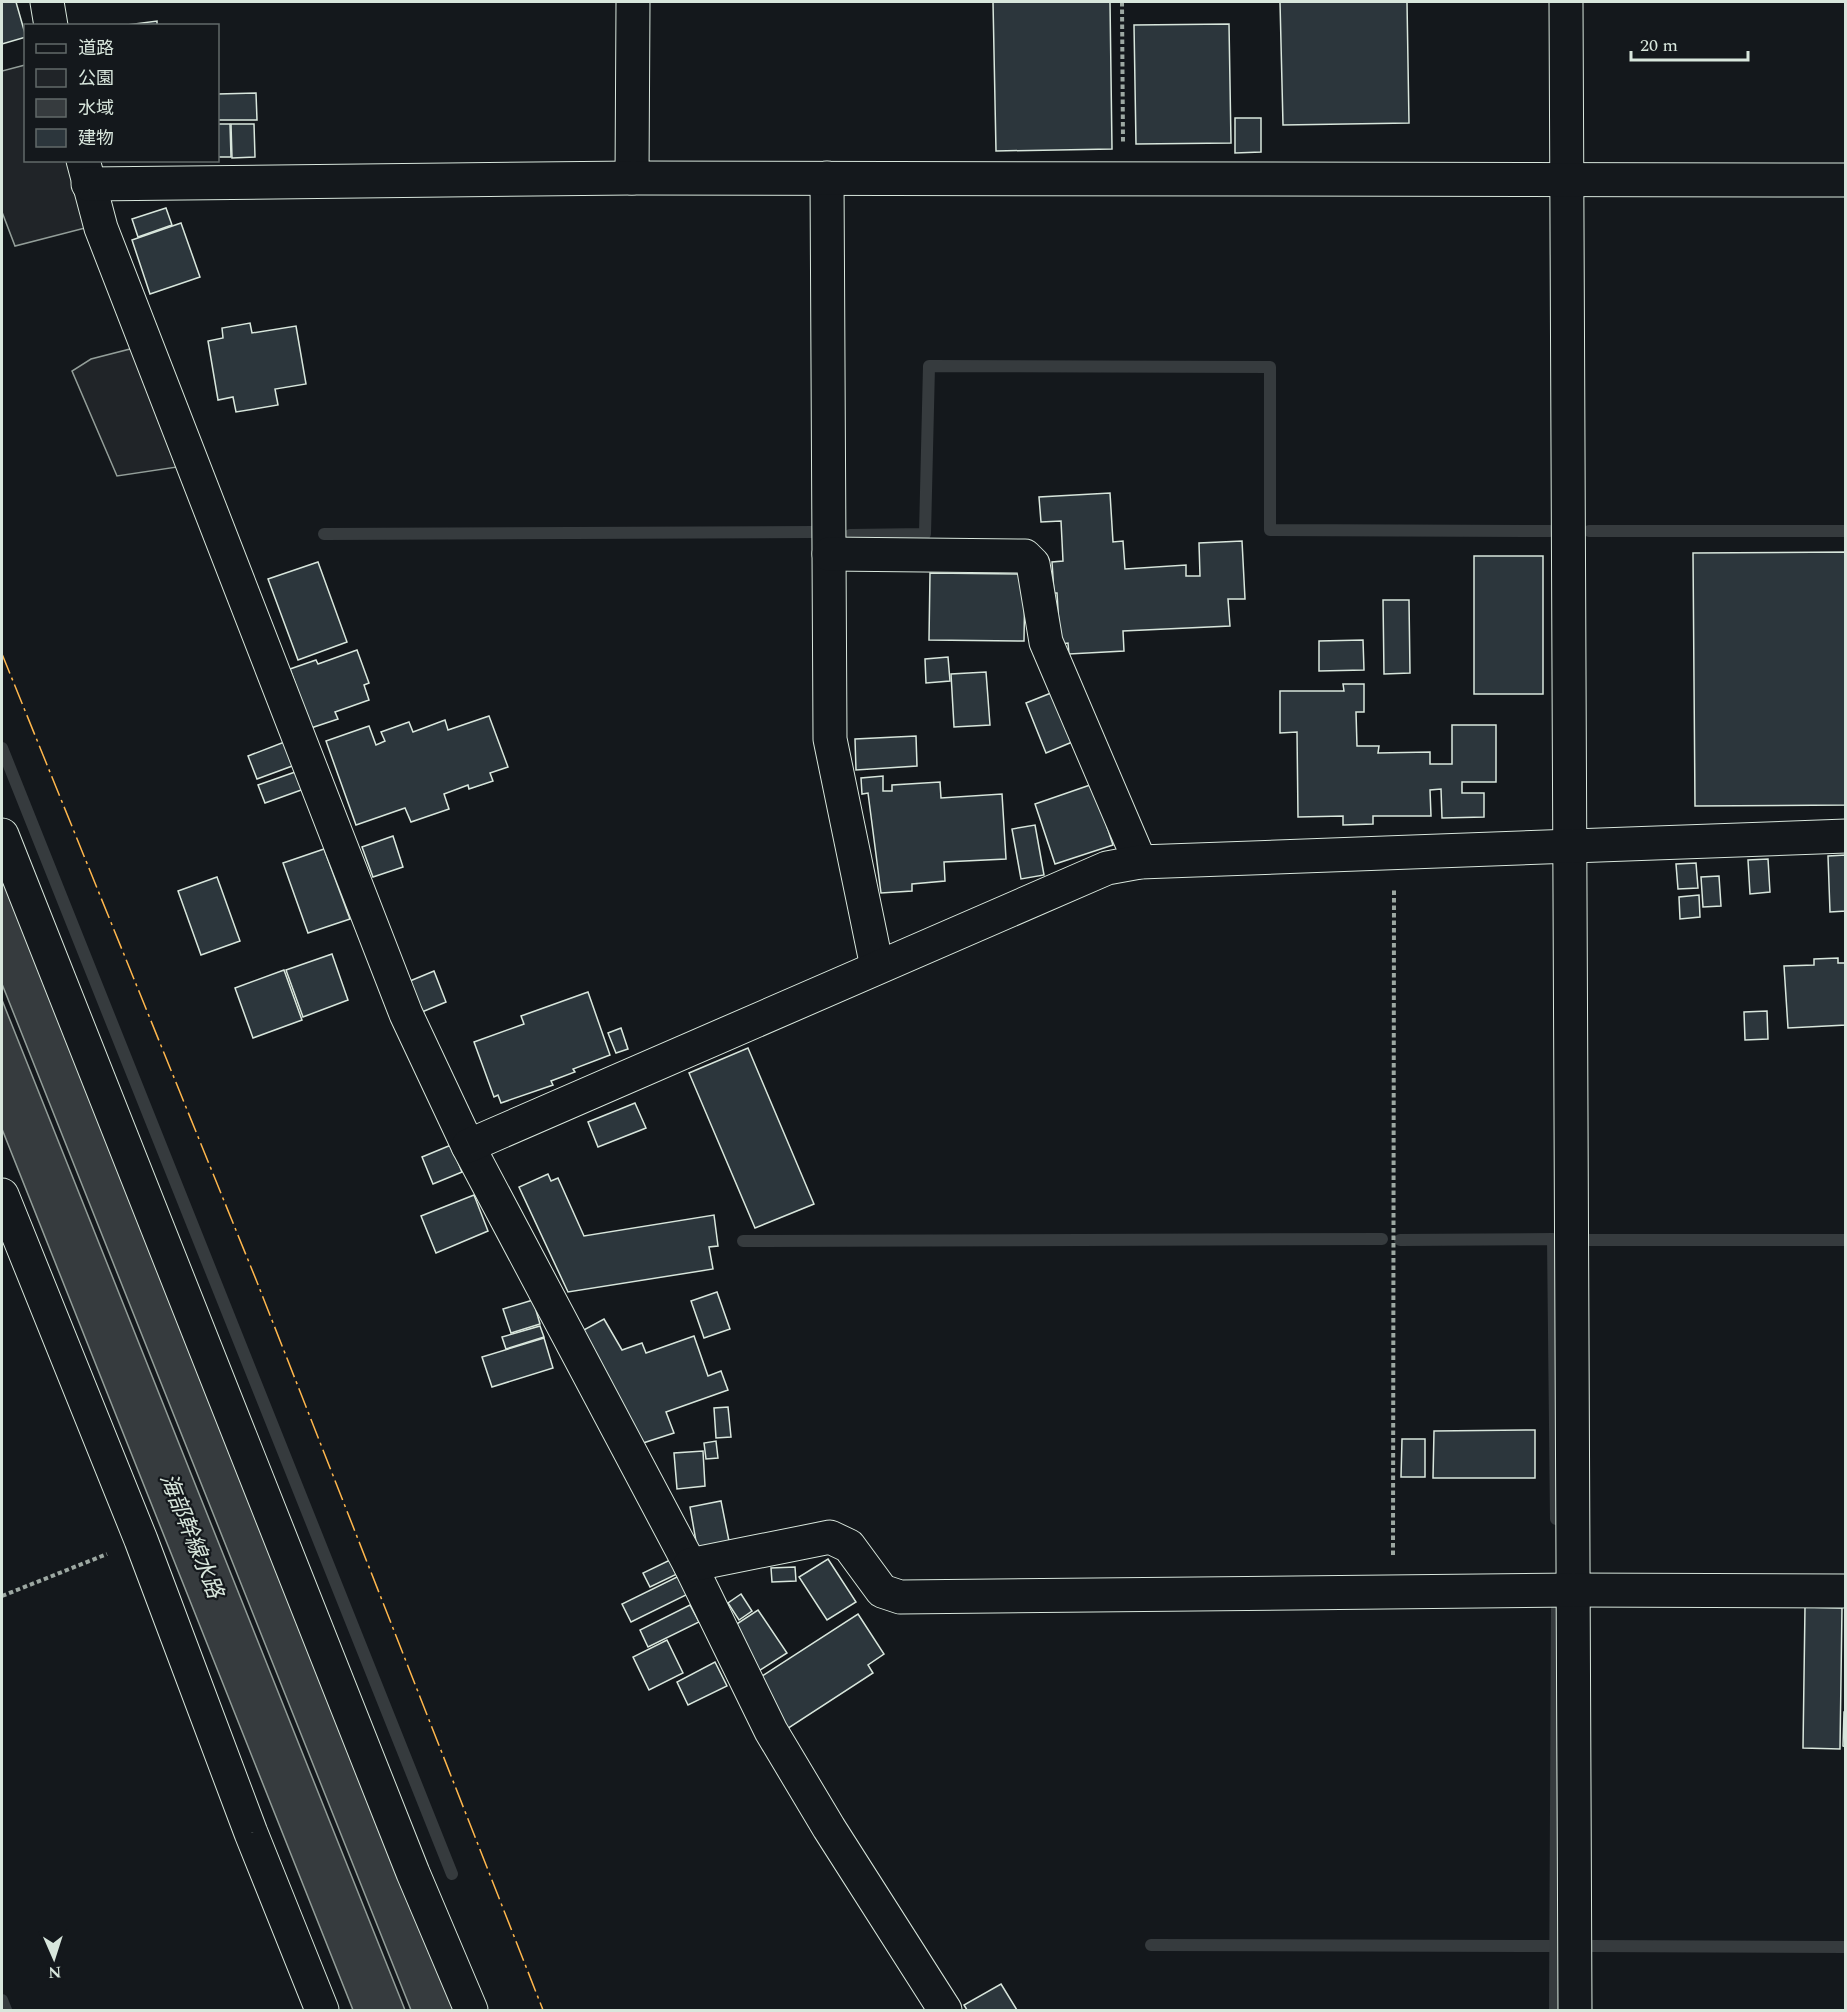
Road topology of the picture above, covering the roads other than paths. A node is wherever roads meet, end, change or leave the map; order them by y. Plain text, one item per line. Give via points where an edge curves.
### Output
1 (47, 2) edge
2 (633, 2) edge
3 (1566, 2) edge
4 (51, 24) edge
5 (85, 172) edge
6 (632, 178) junction
7 (827, 178) junction
8 (1845, 180) edge
9 (1566, 181) junction
10 (829, 554) junction
11 (2, 835) edge
12 (1845, 836) edge
13 (1569, 846) junction
14 (1140, 862) junction
15 (877, 967) junction
16 (468, 1146) junction
17 (2, 1195) edge
18 (690, 1564) junction
19 (1573, 1590) junction
20 (1845, 1591) edge
21 (322, 2010) edge
22 (471, 2010) edge
23 (945, 2010) edge
24 (1575, 2010) edge

1 - 4 street
2 - 6 street
3 - 9 street
5 - 6 street
5 - 16 street via 100,228 406,1014
6 - 7 street
7 - 9 street
7 - 10 street
8 - 9 street
9 - 13 street
10 - 14 street via 1025,556 1033,564 1046,642
10 - 15 street via 830,740
11 - 22 street via 413,1873
12 - 13 street
13 - 14 street
13 - 19 street
14 - 15 street via 1107,868
15 - 16 street
16 - 18 street
17 - 21 street via 141,1540
18 - 19 street via 830,1536 849,1546 882,1592 900,1597
18 - 23 street via 771,1731
19 - 20 street
19 - 24 street

